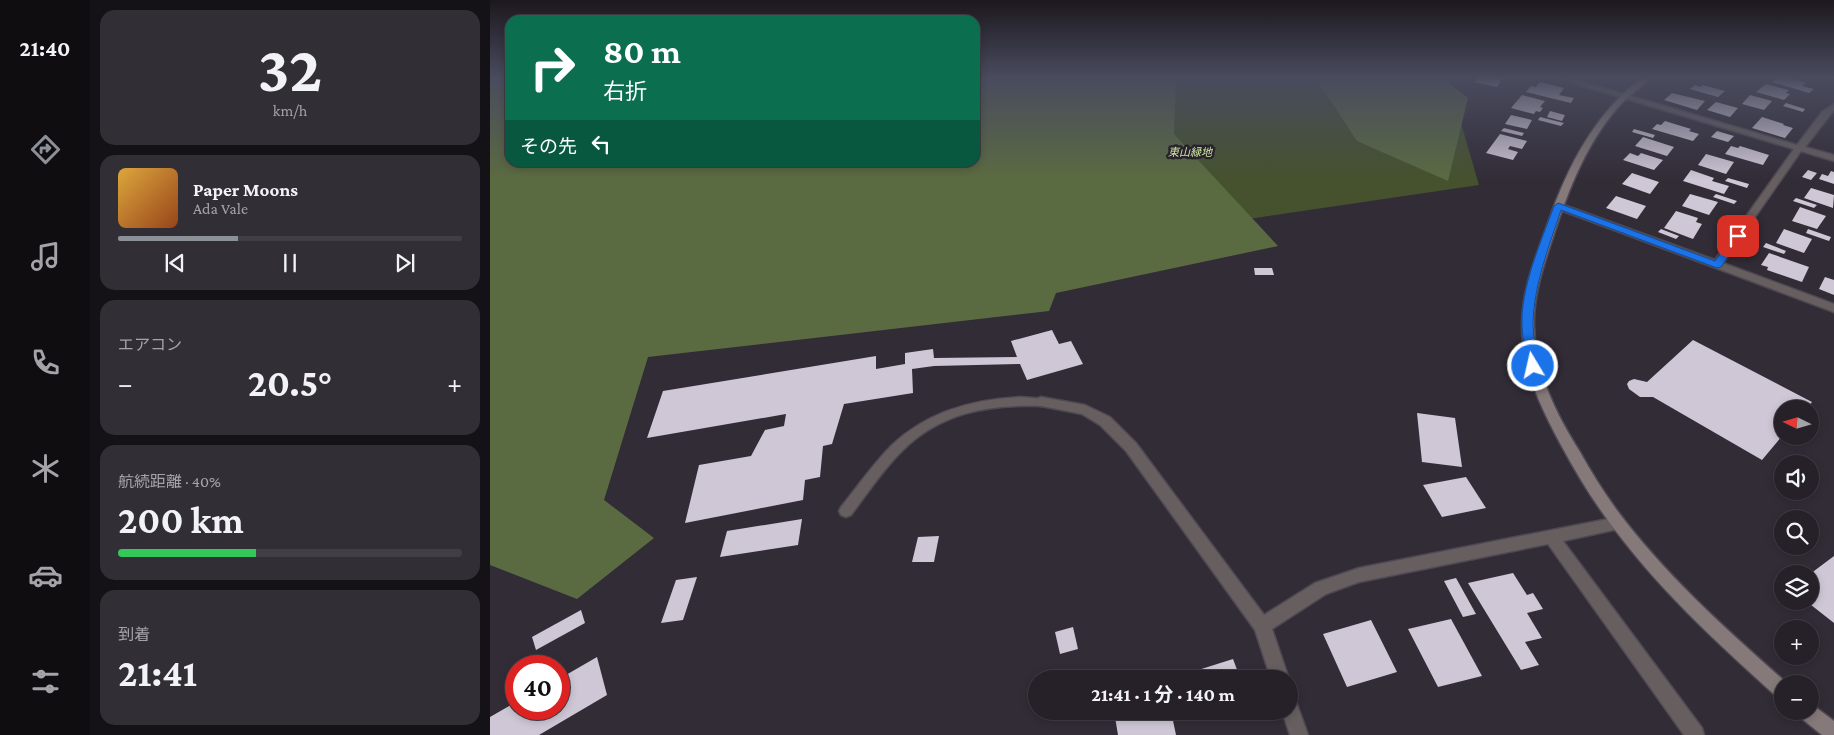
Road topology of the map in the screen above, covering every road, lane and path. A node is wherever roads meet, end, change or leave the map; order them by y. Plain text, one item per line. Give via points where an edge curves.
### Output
1 (1611, 111) edge
2 (1675, 111) edge
3 (1828, 111) edge
4 (1799, 148) junction
5 (1834, 158) edge
6 (1558, 206) junction
7 (1717, 265) junction
8 (1834, 308) edge
9 (1041, 402) joint
10 (846, 510) dead end
11 (1618, 523) junction
12 (1552, 537) junction
13 (1262, 626) junction
14 (1277, 670) edge
15 (1774, 683) edge
16 (1294, 720) edge
17 (1819, 720) edge
18 (1834, 733) edge
19 (1299, 735) edge
20 (1695, 735) edge

1 - 6 street via 1581,155
2 - 4 street
3 - 4 street
4 - 5 street
4 - 7 street
6 - 7 street
6 - 11 street via 1529,305 1533,366 1556,425 1591,485
7 - 8 street
9 - 10 lane via 1014,400 969,406 934,419 897,447
9 - 13 street via 1085,410 1105,421 1131,447
11 - 12 street
11 - 15 street via 1697,611
12 - 13 street via 1359,575 1321,588
12 - 20 street
13 - 14 street
16 - 19 street
17 - 18 street

